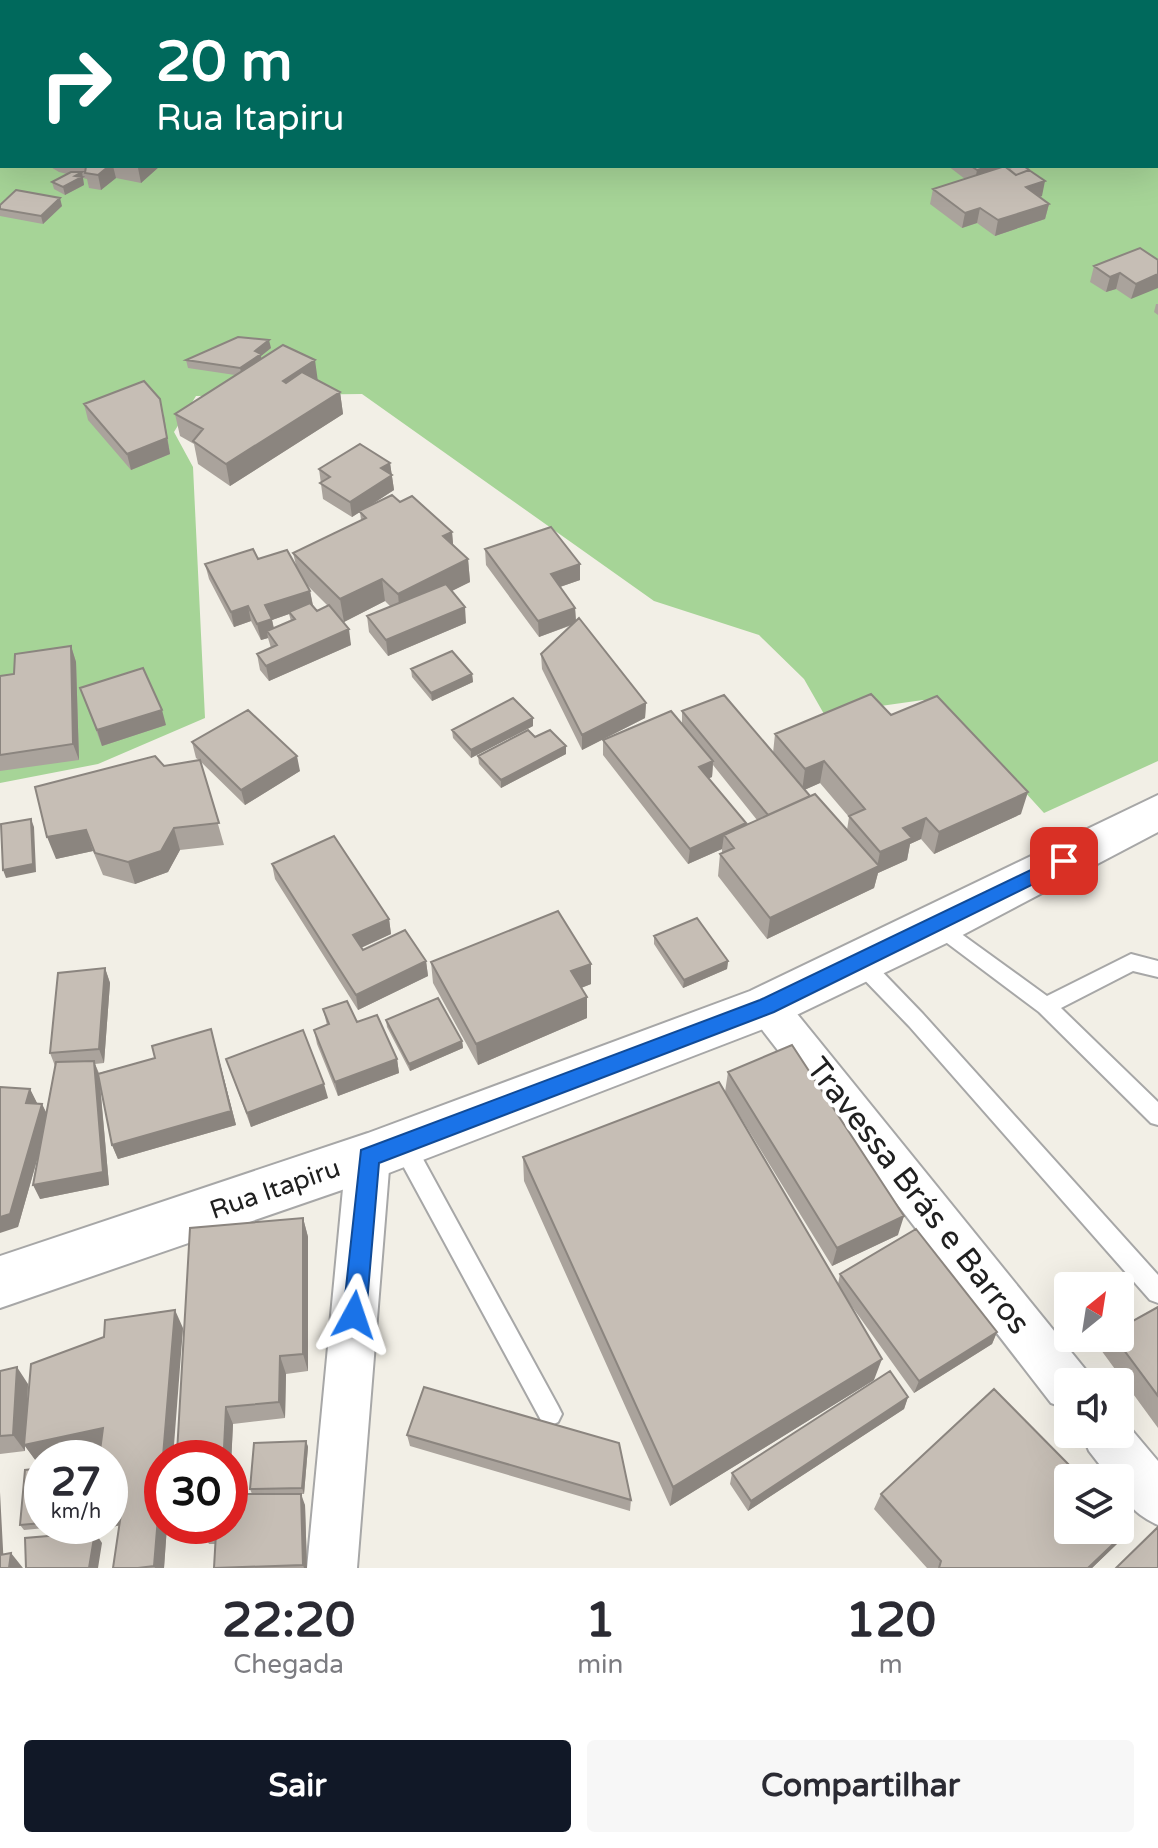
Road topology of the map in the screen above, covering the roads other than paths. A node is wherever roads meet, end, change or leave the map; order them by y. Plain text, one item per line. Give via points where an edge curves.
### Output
1 (1158, 812) edge
2 (938, 925) junction
3 (860, 962) junction
4 (1158, 969) edge
5 (767, 1006) junction
6 (1046, 1006) junction
7 (1158, 1116) edge
8 (386, 1150) junction
9 (0, 1282) edge
10 (1158, 1292) edge
11 (1054, 1368) edge
12 (550, 1414) dead end
13 (1117, 1448) edge
14 (1158, 1500) edge
15 (332, 1568) edge

1 - 2 street, Rua Itapiru
2 - 3 street, Rua Itapiru
2 - 6 lane
3 - 5 street, Rua Itapiru
3 - 10 lane
4 - 6 lane via 1131,962
5 - 8 street, Rua Itapiru
5 - 11 street, Travessa Brás e Barros
6 - 7 lane
8 - 9 street, Rua Itapiru
8 - 12 lane
8 - 15 street
13 - 14 street

